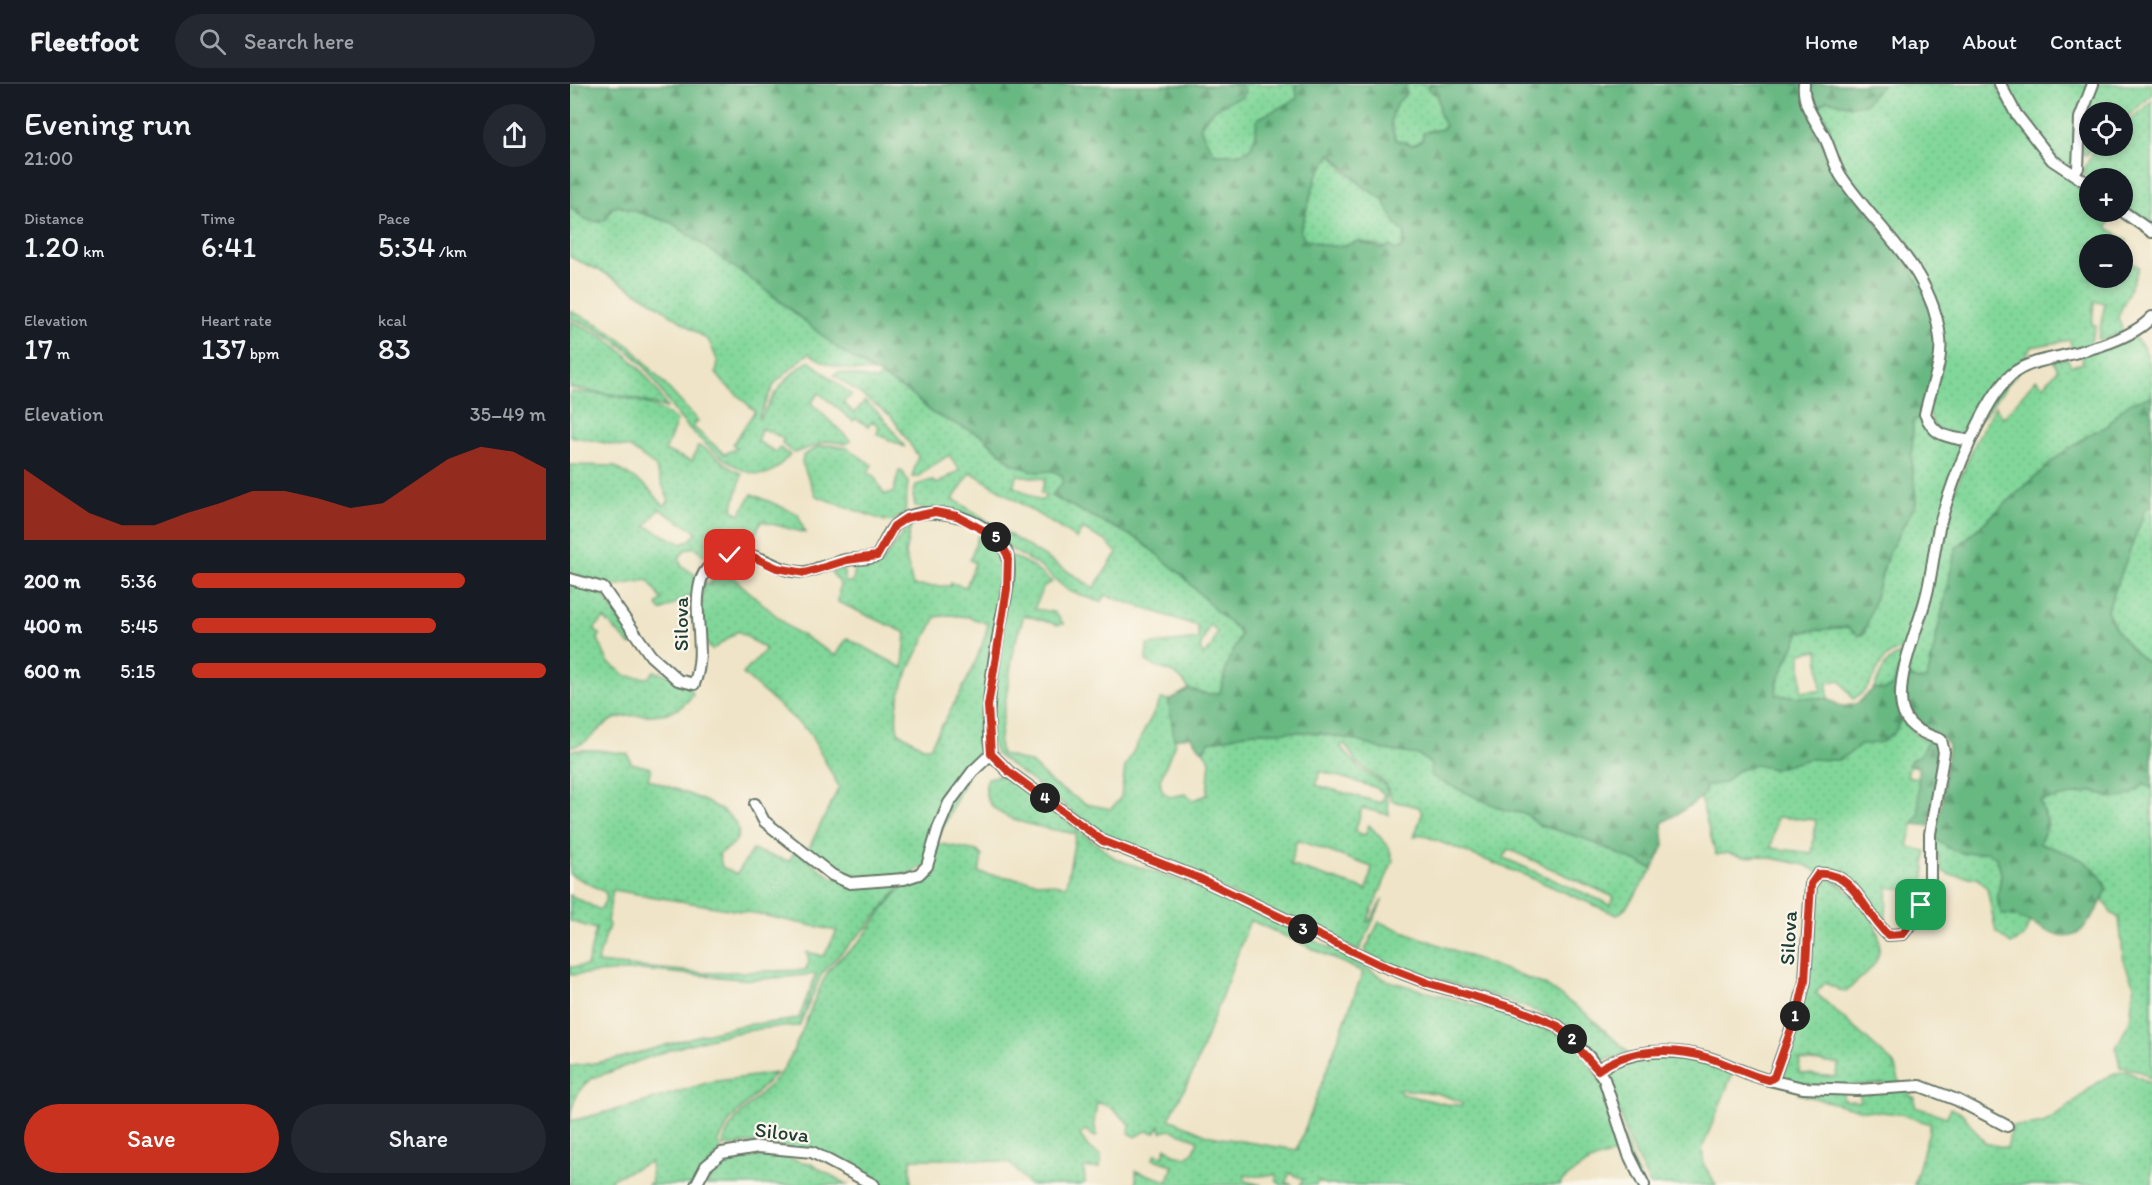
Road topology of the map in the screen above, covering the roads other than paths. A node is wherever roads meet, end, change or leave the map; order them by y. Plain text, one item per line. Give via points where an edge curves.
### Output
1 (1804, 84) edge
2 (2000, 84) edge
3 (2093, 84) edge
4 (2078, 168) dead end
5 (2079, 178) edge
6 (2133, 219) edge
7 (2152, 232) edge
8 (2152, 316) edge
9 (1970, 441) junction
10 (570, 579) edge
11 (991, 754) junction
12 (755, 804) dead end
13 (1598, 1070) junction
14 (1769, 1080) junction
15 (2007, 1126) dead end
16 (696, 1185) edge
17 (874, 1185) edge
18 (1644, 1185) edge

1 - 9 street via 1803,99 1840,175 1912,263 1929,294 1940,338 1940,362 1925,414 1931,428 1944,436
2 - 5 street via 2021,121 2052,160
3 - 4 street via 2080,118
6 - 7 street
8 - 9 street via 2139,329 2014,373 2003,383
9 - 14 street, Silova via 1941,518 1927,594 1902,690 1902,707 1912,728 1941,740 1944,752 1930,834 1930,884 1903,934 1888,935 1863,899 1830,873 1818,874 1811,884 1805,981 1799,1007 1774,1077
10 - 11 street, Silova via 603,588 651,656 678,680 693,684 700,650 697,600 705,569 716,561 730,555 749,555 777,568 805,573 847,560 877,556 894,526 906,518 935,512 957,516 998,538 1008,556 1007,589 988,706
11 - 12 street via 949,803 927,866 919,874 904,879 850,883 832,875 764,821
11 - 13 street via 1009,772 1103,841 1201,879 1381,965 1558,1026
13 - 14 street via 1614,1059 1663,1051 1708,1058
13 - 18 street
14 - 15 street via 1803,1088 1920,1086
16 - 17 street, Silova via 706,1166 722,1153 758,1147 812,1152

